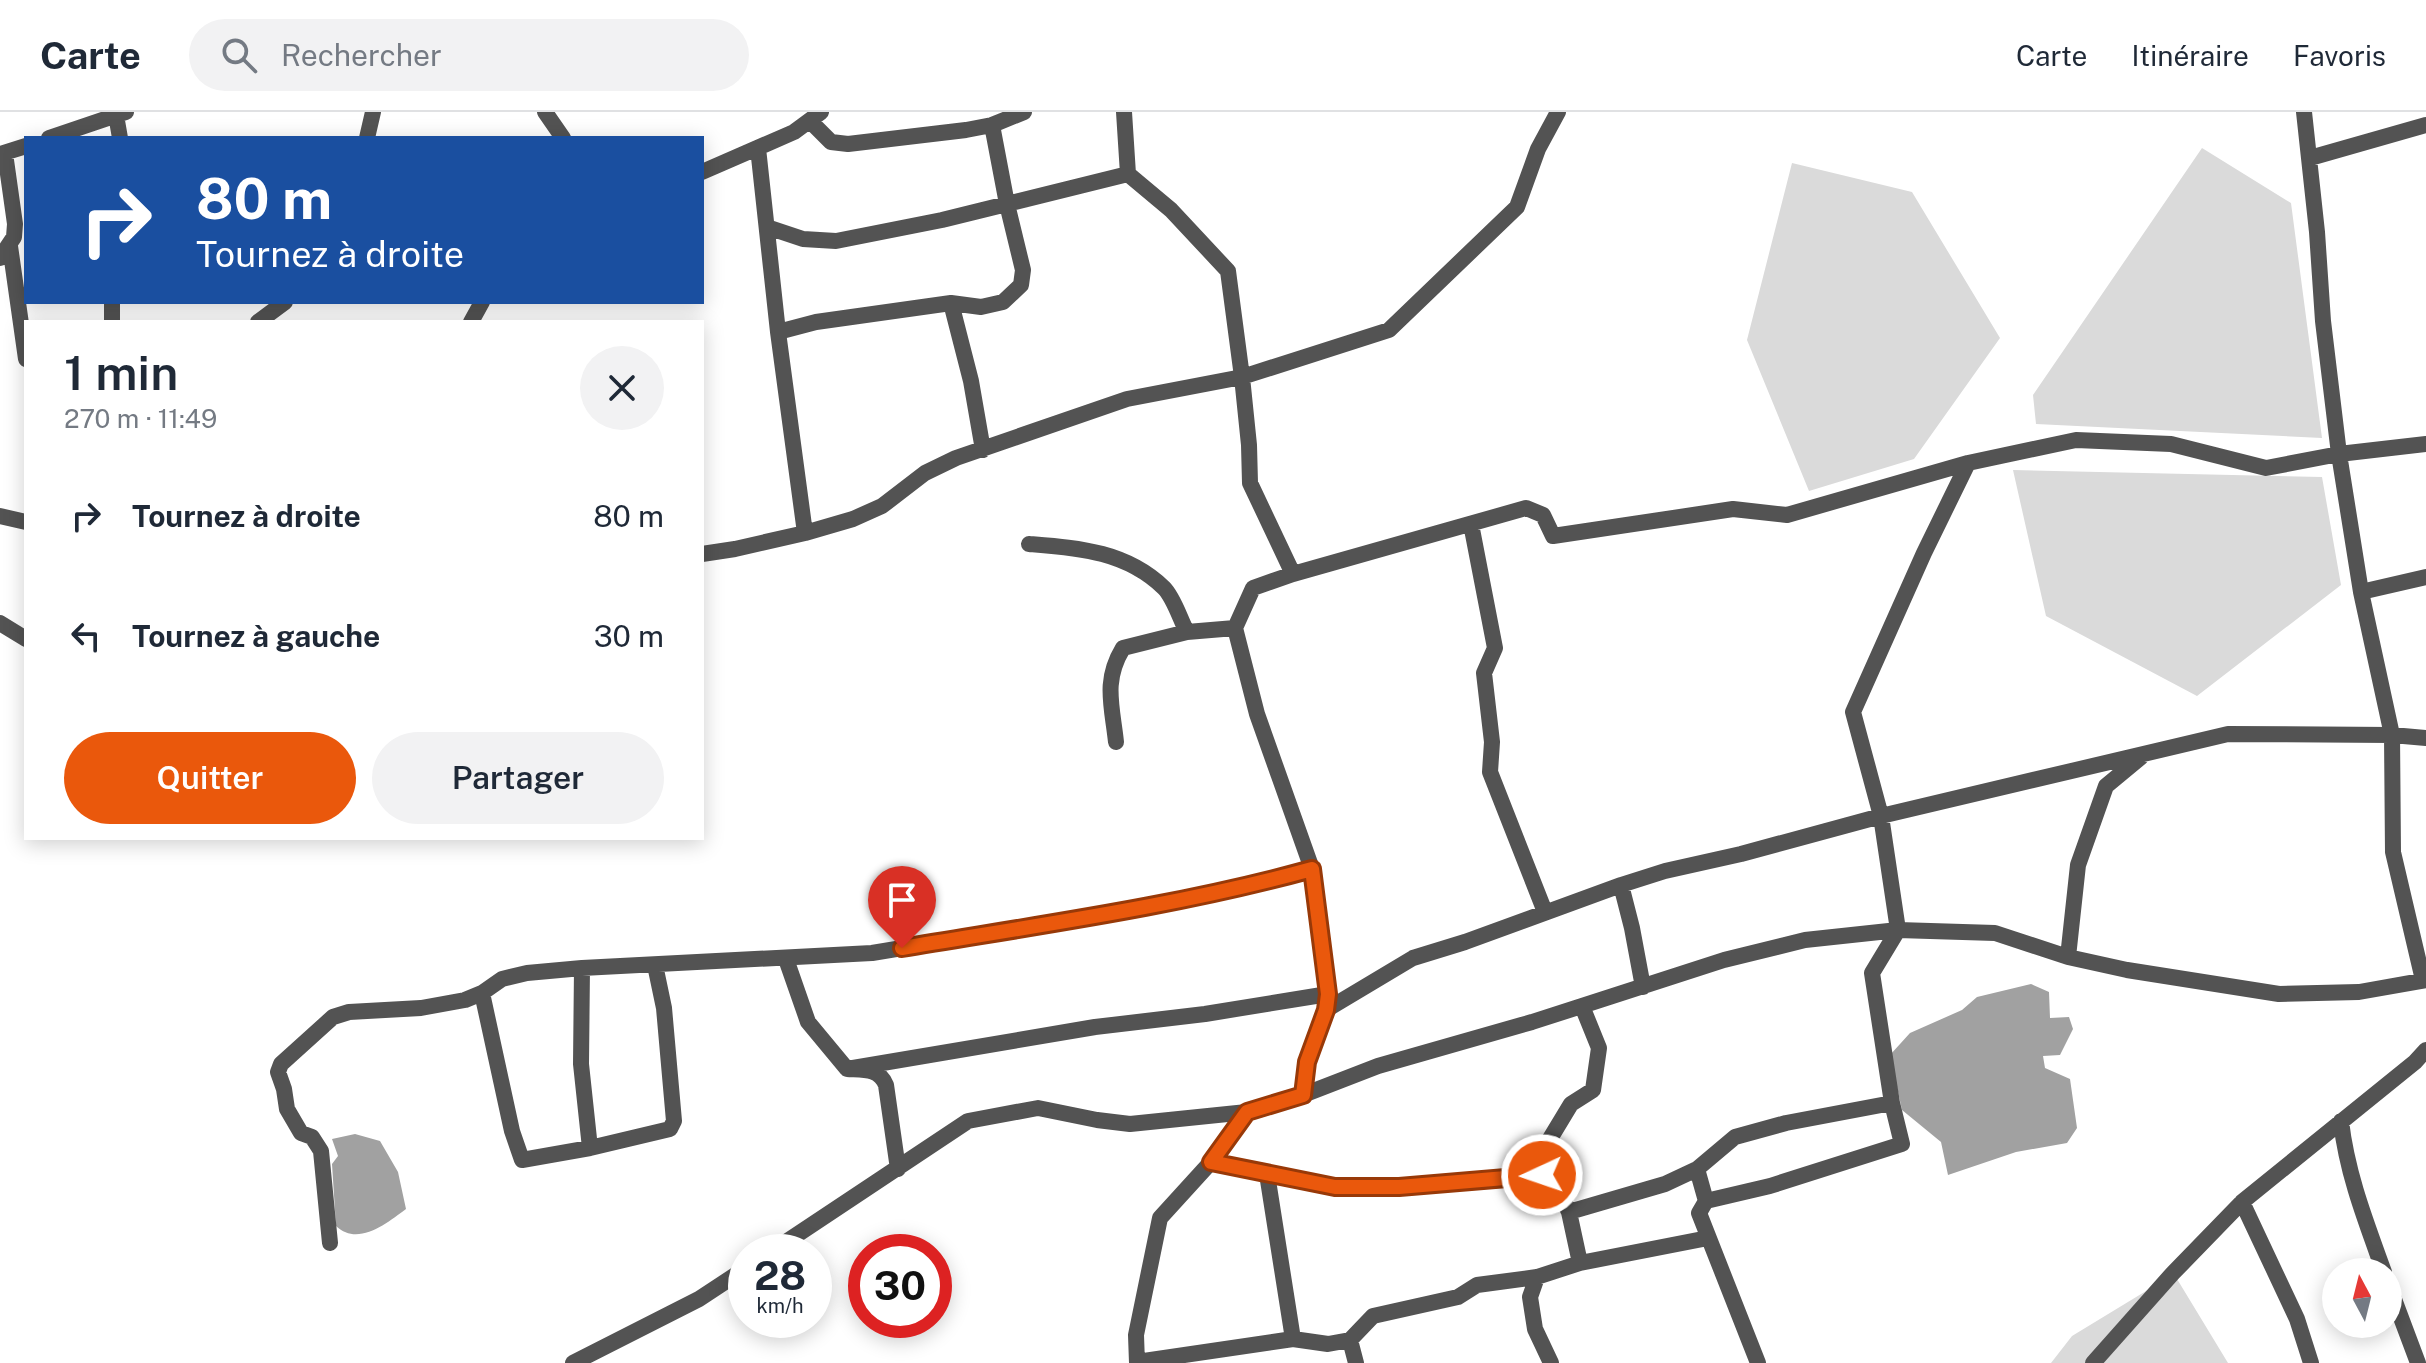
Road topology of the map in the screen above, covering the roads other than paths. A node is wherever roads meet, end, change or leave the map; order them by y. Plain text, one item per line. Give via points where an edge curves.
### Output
1 (373, 112) edge
2 (545, 112) edge
3 (1024, 112) edge
4 (1124, 112) edge
5 (1558, 112) edge
6 (2304, 112) edge
7 (121, 114) edge
8 (93, 117) edge
9 (815, 117) edge
10 (992, 125) junction
11 (2426, 125) edge
12 (53, 136) edge
13 (120, 136) edge
14 (367, 136) edge
15 (562, 136) edge
16 (24, 147) edge
17 (758, 148) junction
18 (3, 153) edge
19 (2310, 158) junction
20 (704, 171) edge
21 (1128, 174) junction
22 (1007, 204) junction
23 (767, 227) junction
24 (12, 245) edge
25 (951, 303) junction
26 (282, 304) edge
27 (261, 320) edge
28 (778, 332) junction
29 (24, 343) edge
30 (1242, 377) junction
31 (2426, 444) edge
32 (983, 450) junction
33 (2339, 454) junction
34 (1968, 463) junction
35 (0, 516) edge
36 (24, 522) edge
37 (1471, 524) junction
38 (805, 533) junction
39 (1029, 544) dead end
40 (704, 554) edge
41 (1293, 574) junction
42 (2426, 577) edge
43 (2361, 592) junction
44 (0, 623) edge
45 (1235, 628) junction
46 (1187, 632) junction
47 (24, 638) edge
48 (2392, 735) junction
49 (2426, 738) edge
50 (1116, 742) dead end
51 (2146, 753) junction
52 (1881, 816) junction
53 (1312, 869) junction
54 (1621, 885) junction
55 (1545, 912) junction
56 (1898, 930) junction
57 (2068, 957) junction
58 (786, 959) junction
59 (655, 965) junction
60 (582, 968) junction
61 (2424, 980) edge
62 (1643, 987) junction
63 (482, 993) junction
64 (1327, 1002) junction
65 (1582, 1006) junction
66 (2426, 1050) edge
67 (847, 1069) junction
68 (1303, 1095) junction
69 (1892, 1103) junction
70 (1247, 1112) junction
71 (2341, 1121) junction
72 (590, 1148) junction
73 (1211, 1162) junction
74 (898, 1169) junction
75 (1697, 1169) junction
76 (1267, 1174) junction
77 (1542, 1175) junction
78 (1706, 1201) junction
79 (2242, 1202) junction
80 (1569, 1212) junction
81 (799, 1234) edge
82 (1708, 1238) junction
83 (330, 1243) dead end
84 (2379, 1258) edge
85 (1580, 1263) junction
86 (1537, 1277) junction
87 (728, 1280) edge
88 (2402, 1320) edge
89 (1293, 1339) junction
90 (1350, 1340) junction
91 (573, 1363) edge
92 (1137, 1363) edge
93 (1356, 1363) edge
94 (1551, 1363) edge
95 (1758, 1363) edge
96 (2093, 1363) edge
97 (2311, 1363) edge
98 (2418, 1363) edge

1 - 14 street
2 - 15 street
3 - 10 street
4 - 21 street
5 - 30 street via 1517,207 1389,330
6 - 19 street
7 - 8 street
7 - 13 street
8 - 12 street
9 - 10 street via 831,142 848,144
9 - 17 street
10 - 22 street
11 - 19 street
16 - 18 street
17 - 20 street
17 - 23 street
18 - 24 street via 15,224
19 - 33 street
21 - 22 street
21 - 30 street via 1171,210 1228,271
22 - 23 street via 836,241 803,239
22 - 25 street via 1023,270 1021,285 1003,302 981,307
23 - 28 street
24 - 29 street
25 - 28 street
25 - 32 street
26 - 27 street
28 - 38 street
30 - 32 street via 1127,399
30 - 41 street via 1250,483
31 - 33 street
32 - 38 street via 925,473 882,506
33 - 34 street via 2266,468 2171,444 2076,440
33 - 43 street
34 - 37 street via 1787,515 1733,509 1553,536 1543,515 1526,508
34 - 52 street via 1853,712
35 - 36 street
37 - 41 street
37 - 55 street via 1495,648 1484,673 1490,772
38 - 40 street
39 - 46 street via 1085,548 1133,564 1166,589
41 - 45 street via 1253,588
42 - 43 street
43 - 48 street
44 - 47 street
45 - 46 street
45 - 53 street via 1257,714
46 - 50 street via 1123,648 1109,682
48 - 49 street
48 - 51 street via 2228,734
48 - 61 street via 2393,852
51 - 52 street
51 - 57 street via 2106,786 2078,865
52 - 54 street
52 - 56 street
53 - 58 street via 1083,918 872,953
53 - 64 street
54 - 55 street
54 - 62 street
55 - 64 street via 1413,958
56 - 57 street via 1995,933
56 - 62 street via 1805,940
56 - 69 street via 1872,973
57 - 61 street via 2279,994 2359,992
58 - 59 street
58 - 67 street via 808,1022
59 - 60 street
59 - 72 street via 674,1121 670,1129
60 - 63 street via 502,979
60 - 72 street via 581,1064
62 - 65 street
63 - 72 street via 522,1160
63 - 83 street via 421,1008 333,1017 281,1064 278,1072 292,1120 321,1151
64 - 67 street via 1095,1027
64 - 68 street via 1307,1062
65 - 68 street via 1378,1066
65 - 77 street via 1599,1048 1593,1090 1571,1104 1545,1147
66 - 71 street
67 - 74 street via 883,1077
68 - 70 street
69 - 75 street via 1735,1137
69 - 78 street via 1902,1144
70 - 73 street
70 - 74 street via 1130,1124 1038,1108 968,1121
71 - 79 street
71 - 84 street via 2344,1151
73 - 76 street
73 - 92 street via 1160,1218 1136,1335
74 - 81 street
75 - 78 street
75 - 80 street via 1665,1184
76 - 77 street via 1335,1187
76 - 89 street
77 - 80 street via 1557,1187
78 - 82 street via 1699,1213
79 - 96 street
79 - 97 street via 2297,1319
80 - 85 street
82 - 85 street
82 - 95 street
85 - 86 street
86 - 90 street via 1477,1285 1458,1297 1373,1316
86 - 94 street via 1530,1297 1535,1329
87 - 91 street
88 - 98 street
89 - 90 street via 1328,1344
89 - 92 street
90 - 93 street

